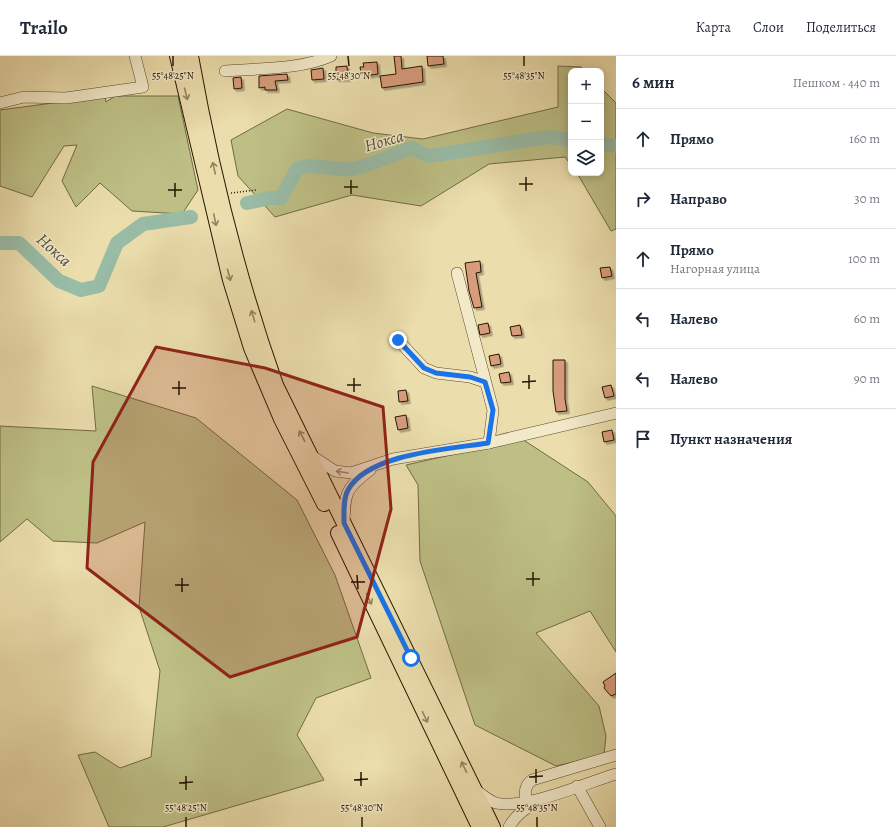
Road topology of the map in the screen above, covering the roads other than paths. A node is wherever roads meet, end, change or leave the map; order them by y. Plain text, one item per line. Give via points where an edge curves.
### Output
1 (135, 56) edge
2 (176, 56) edge
3 (191, 56) edge
4 (331, 56) edge
5 (225, 71) dead end
6 (0, 103) edge
7 (457, 273) dead end
8 (398, 340) dead end
9 (485, 382) junction
10 (616, 413) edge
11 (488, 443) junction
12 (312, 456) junction
13 (375, 466) junction
14 (344, 523) junction
15 (616, 755) edge
16 (560, 773) junction
17 (616, 774) edge
18 (577, 786) junction
19 (475, 790) junction
20 (566, 790) junction
21 (544, 798) junction
22 (526, 802) junction
23 (479, 827) edge
24 (493, 827) edge
25 (509, 827) edge
26 (600, 827) edge

1 - 6 street via 143,87 66,98 24,97
2 -> 23 main road via 228,273 251,348 281,419
12 -> 3 main road via 276,385 259,337 223,206
4 - 5 street via 320,61 294,65
7 - 9 street
8 - 9 street via 424,368 436,373 470,377
9 - 11 street via 493,410
10 - 11 street
11 - 13 street via 405,457
13 -> 12 street via 342,473
12 - 14 main road
13 - 14 street via 348,490
19 -> 14 main road
15 - 16 street
16 - 20 street
16 - 22 street via 526,784
17 - 18 street
18 - 20 street
18 - 26 street
19 - 22 street via 495,802
19 - 24 main road
20 - 21 street
21 - 22 street
21 - 25 street via 524,809 513,819

